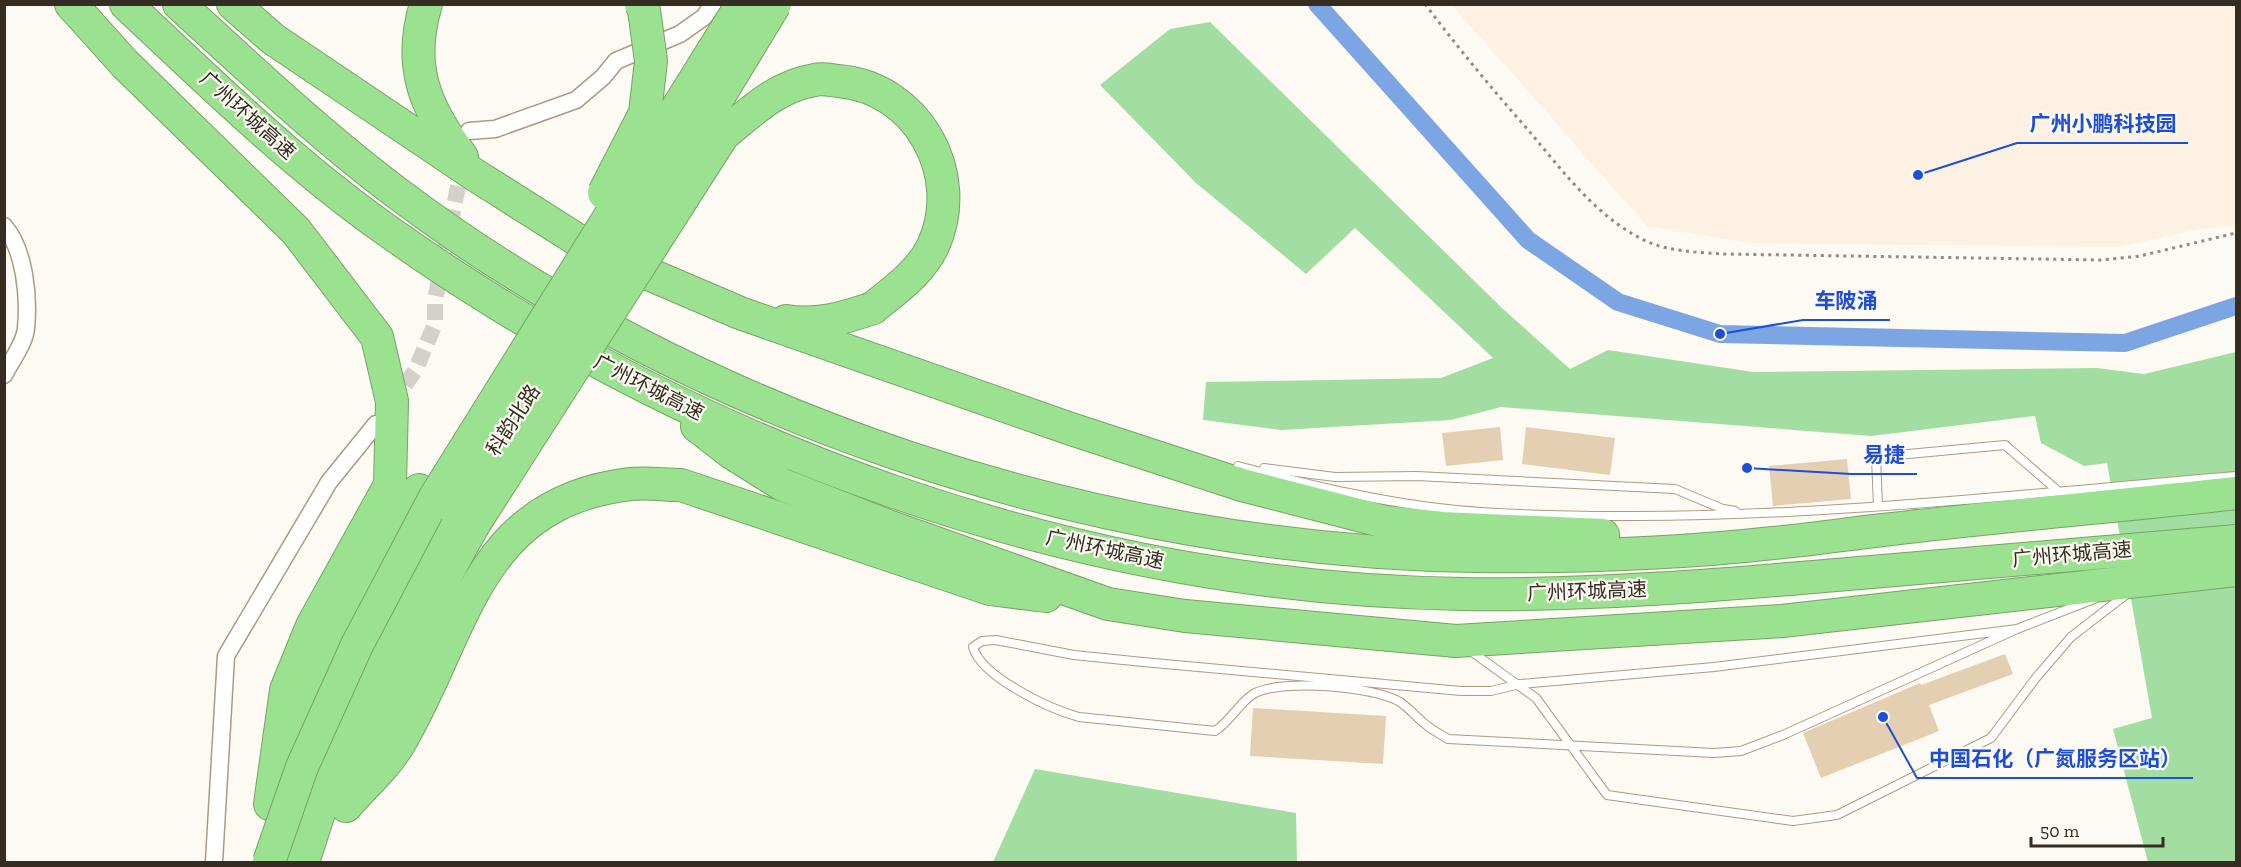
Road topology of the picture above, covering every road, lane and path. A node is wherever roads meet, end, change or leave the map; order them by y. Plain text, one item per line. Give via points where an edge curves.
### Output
1 (71, 4) edge
2 (126, 4) edge
3 (179, 4) edge
4 (233, 4) edge
5 (426, 4) edge
6 (641, 4) edge
7 (713, 4) edge
8 (742, 4) edge
9 (775, 4) edge
10 (1425, 4) edge
11 (469, 131) dead end
12 (475, 175) junction
13 (4, 226) edge
14 (2236, 233) edge
15 (740, 313) junction
16 (4, 375) edge
17 (649, 389) junction
18 (376, 424) dead end
19 (1068, 428) junction
20 (1172, 452) dead end
21 (1227, 463) dead end
22 (1238, 465) junction
23 (2236, 476) edge
24 (2058, 491) junction
25 (2236, 493) edge
26 (1878, 506) junction
27 (1767, 529) junction
28 (2236, 541) edge
29 (2236, 570) edge
30 (2145, 580) junction
31 (1108, 604) junction
32 (2017, 628) junction
33 (1456, 640) junction
34 (1520, 684) junction
35 (1567, 744) junction
36 (270, 804) junction
37 (346, 806) junction
38 (214, 862) edge
39 (263, 862) edge
40 (269, 862) edge
41 (303, 862) edge

1 - 36 highway via 125,64 296,231 377,337 392,401 390,484 312,626 286,690
2 - 17 highway, 广州环城高速 via 294,156 379,225 508,312
3 - 27 highway, 广州环城高速 via 334,143 398,194 528,282 629,338 748,396 950,472 1065,504 1248,539 1355,550 1471,556 1618,553
4 - 12 highway via 273,39
5 - 12 highway via 418,29 417,64 437,123
6 - 36 highway, bridge via 651,61 645,112 615,174 504,357 364,574 331,636
7 - 11 street via 704,17 680,34 616,61 576,100 495,129
8 - 40 highway, 科韵北路, bridge via 435,496 352,655 302,767
9 - 41 highway, 科韵北路, bridge via 449,520 347,726
10 - 14 path via 1469,63 1565,175 1619,224 1640,239 1659,245 1724,254 2101,260 2140,256
12 - 15 highway via 595,251
13 - 16 street via 15,237 23,261 26,330
15 - 19 highway
15 - 37 highway, bridge via 802,324 840,320 873,308 908,280 932,247 942,216 941,173 927,135 901,104 859,83 816,79 773,93 723,135 452,560
17 - 28 highway, 广州环城高速 via 747,435 945,510 1151,560 1246,577 1366,590 1459,594 1622,592
17 - 31 highway via 732,453 783,485
18 - 38 street via 329,482 226,656
19 - 20 lane
19 - 27 highway via 1242,484 1385,522 1442,528
21 - 22 lane
22 - 27 lane via 1322,489 1455,510
22 - 27 lane via 1335,477 1417,476 1675,489
23 - 24 lane
24 - 26 lane
24 - 26 lane via 2005,445 1876,457
25 - 27 highway, 广州环城高速
26 - 27 lane
29 - 30 highway
30 - 32 lane
30 - 33 highway via 1782,621
30 - 35 lane via 2071,637 1991,738 1837,815 1793,821 1607,795
31 - 33 highway via 1185,616
31 - 37 highway via 990,589 681,485 633,484 589,492 550,507 521,528 490,562 399,746
32 - 34 lane via 1714,668
32 - 35 lane via 1742,751 1714,753
33 - 34 lane
34 - 35 lane via 1536,698
34 - 35 lane via 1491,691 1461,691 1074,655 996,640 982,640 973,647 975,656 991,673 1059,712 1079,717 1215,731 1227,724 1253,694 1283,685 1299,685 1377,693 1401,703 1448,739
36 - 39 highway
37 - 41 highway

